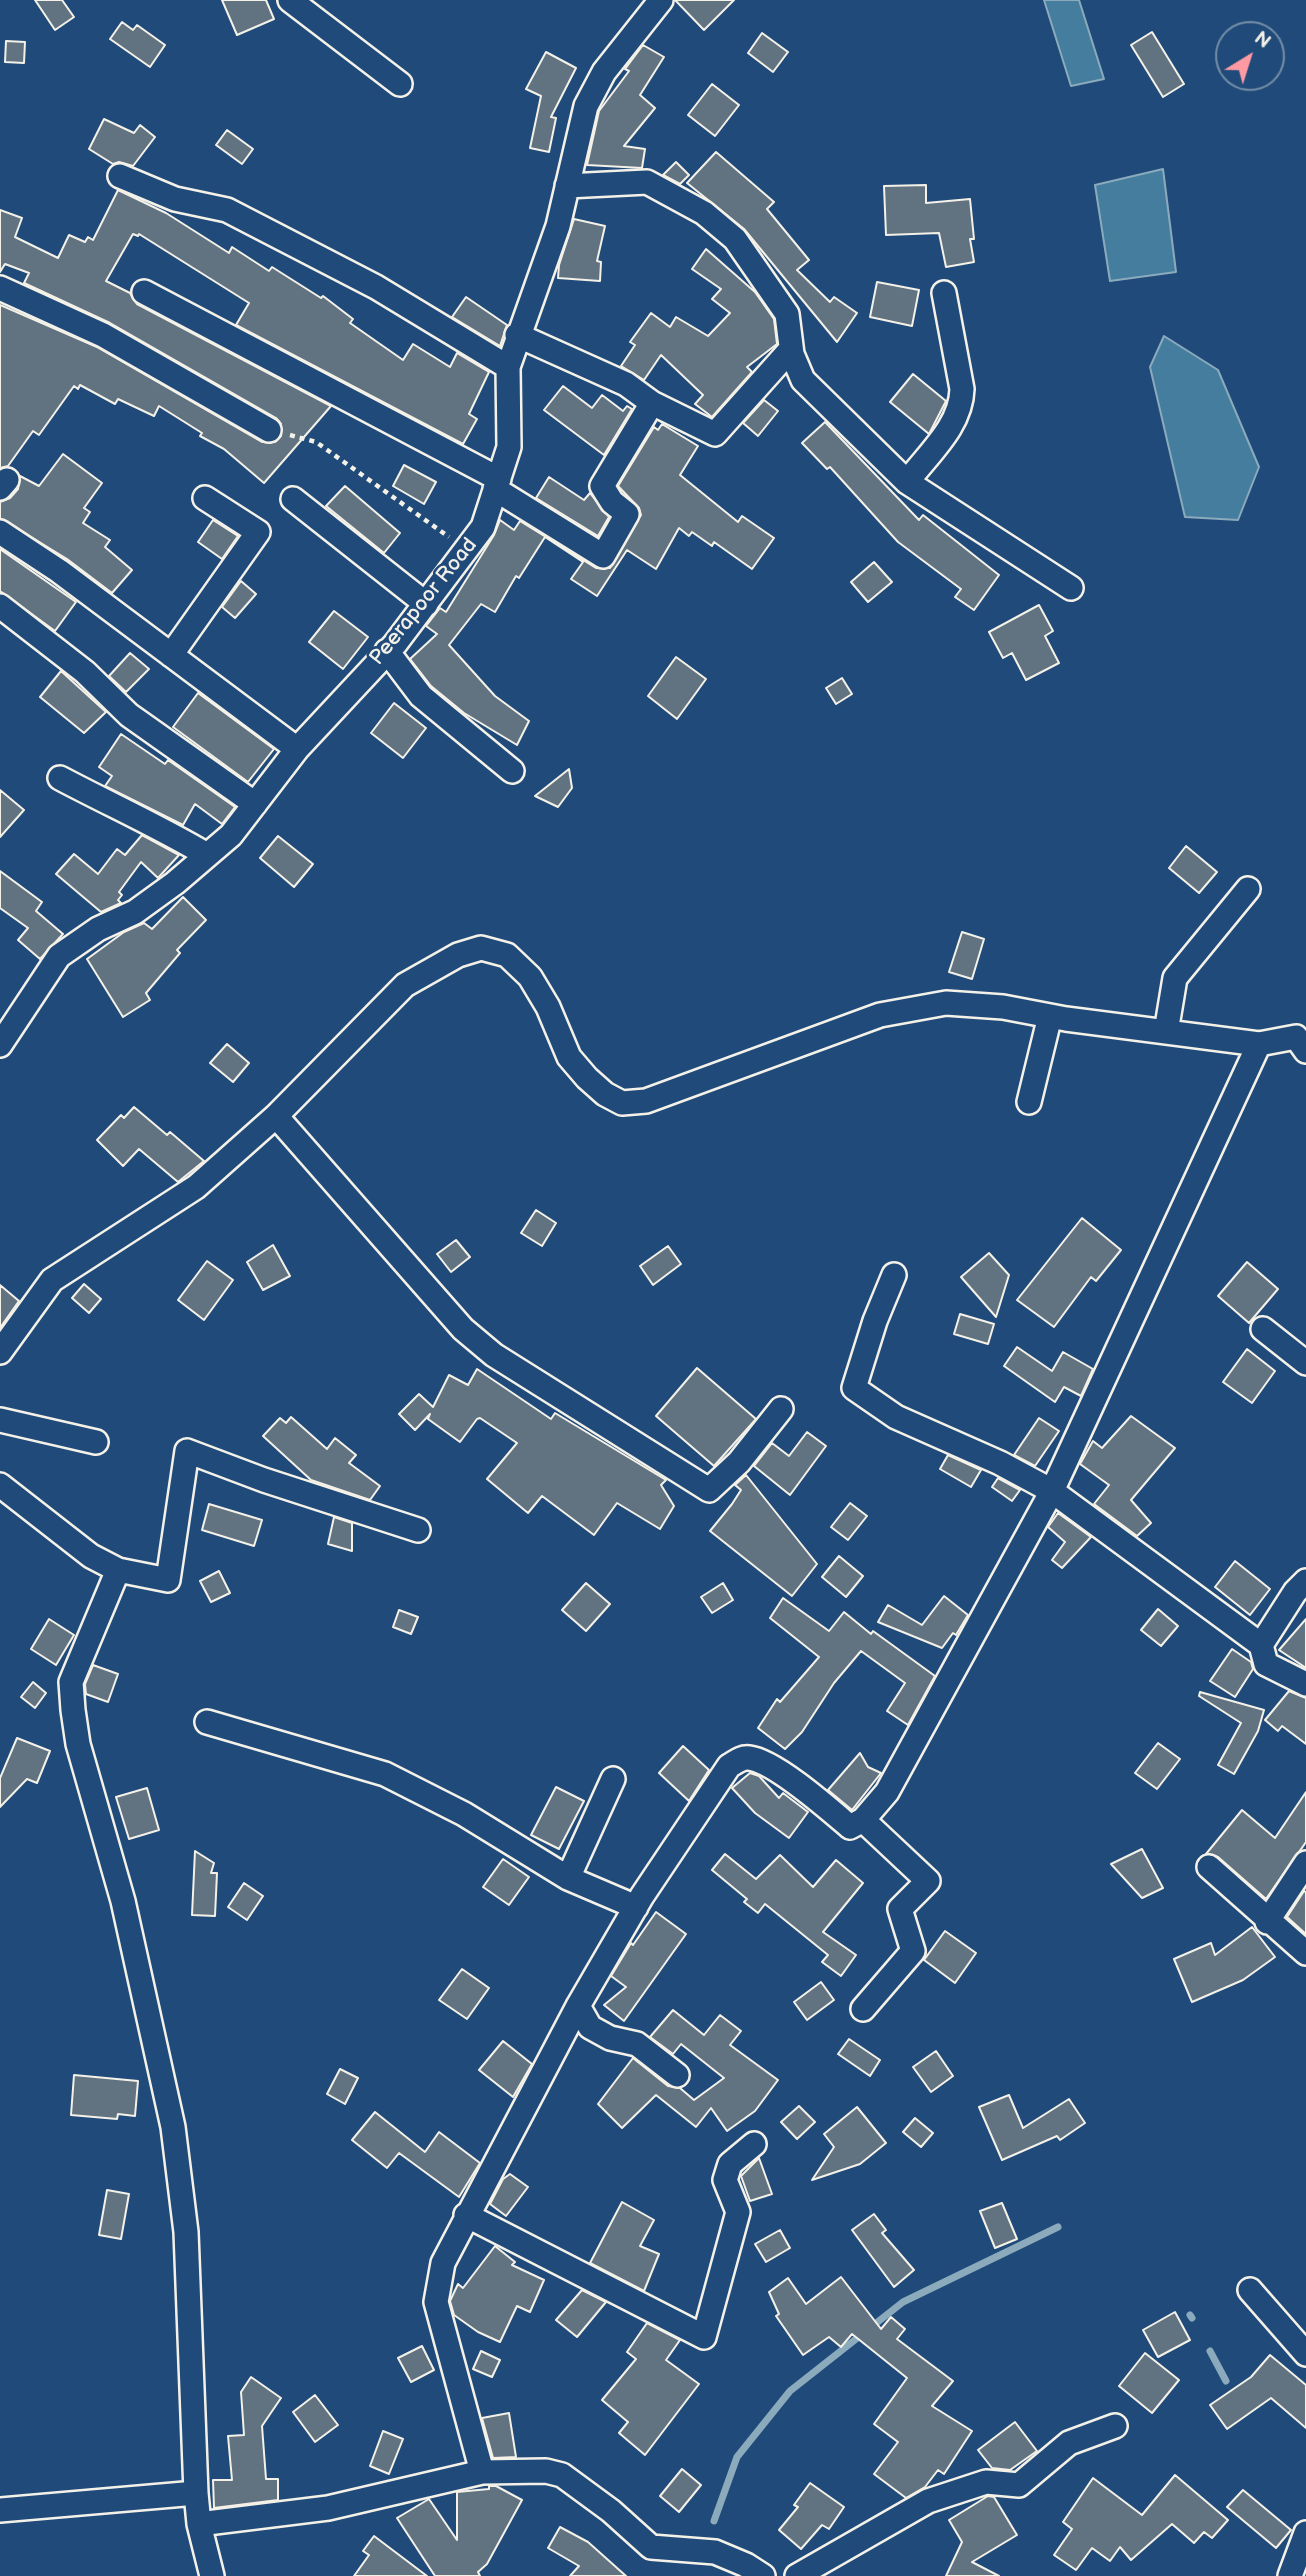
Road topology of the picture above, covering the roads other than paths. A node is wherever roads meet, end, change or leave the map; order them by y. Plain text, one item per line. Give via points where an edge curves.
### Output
1 (290, 0) edge
2 (660, 0) edge
3 (400, 85) dead end
4 (120, 176) dead end
5 (567, 186) junction
6 (0, 288) edge
7 (144, 292) dead end
8 (944, 293) dead end
9 (517, 335) junction
10 (791, 349) junction
11 (508, 367) junction
12 (652, 403) junction
13 (269, 430) road end
14 (907, 482) junction
15 (497, 484) junction
16 (205, 498) dead end
17 (293, 499) dead end
18 (0, 532) edge
19 (1071, 589) dead end
20 (426, 604) junction
21 (0, 606) edge
22 (387, 652) junction
23 (171, 655) junction
24 (297, 749) junction
25 (512, 771) dead end
26 (60, 778) dead end
27 (255, 804) junction
28 (207, 855) junction
29 (1248, 889) dead end
30 (1049, 1016) junction
31 (1166, 1032) junction
32 (1303, 1039) edge
33 (1259, 1044) junction
34 (0, 1045) edge
35 (1029, 1102) dead end
36 (276, 1116) junction
37 (894, 1275) dead end
38 (1263, 1329) dead end
39 (0, 1352) edge
40 (1306, 1363) edge
41 (781, 1409) dead end
42 (0, 1420) edge
43 (96, 1442) dead end
44 (0, 1485) edge
45 (1052, 1491) junction
46 (418, 1530) dead end
47 (118, 1570) junction
48 (1306, 1581) edge
49 (1261, 1645) junction
50 (1306, 1684) edge
51 (207, 1723) dead end
52 (613, 1779) dead end
53 (863, 1820) junction
54 (1306, 1863) edge
55 (1209, 1867) dead end
56 (568, 1878) junction
57 (636, 1907) junction
58 (1267, 1922) junction
59 (1306, 1953) edge
60 (578, 2006) junction
61 (863, 2010) dead end
62 (677, 2075) dead end
63 (754, 2144) dead end
64 (466, 2215) junction
65 (1250, 2290) dead end
66 (1306, 2354) edge
67 (1115, 2426) dead end
68 (482, 2472) junction
69 (196, 2493) junction
70 (0, 2510) edge
71 (199, 2524) junction
72 (1306, 2533) edge
73 (1298, 2567) edge
74 (212, 2576) edge
75 (763, 2576) edge
76 (797, 2576) edge

1 - 3 street
2 - 5 street, Peerapoor Road via 604,72 586,106
4 - 11 street via 175,198 227,210 376,287
5 - 9 street, Peerapoor Road via 558,226
5 - 10 street via 647,181 704,213 735,239 787,314
6 - 13 street via 103,335
7 - 15 street
8 - 14 street via 961,404 954,422
9 - 11 street, Peerapoor Road
9 - 12 street via 626,384
10 - 12 street via 715,434
10 - 14 street via 803,380
11 - 15 street, Peerapoor Road via 509,447
12 - 15 street via 602,486 627,514 603,556
14 - 19 street
15 - 20 street, Peerapoor Road via 484,527
16 - 23 street via 258,533
17 - 20 street
18 - 23 street
20 - 22 street, Peerapoor Road
21 - 27 street via 85,672 129,715
22 - 24 street, Peerapoor Road
22 - 25 street via 421,696
23 - 24 street
24 - 27 street, Peerapoor Road
26 - 28 street
27 - 28 street, Peerapoor Road via 231,835
28 - 34 street, Peerapoor Road via 135,912 98,929 59,956
29 - 31 street via 1175,978
30 - 31 street
30 - 35 street
30 - 36 street via 946,1003 880,1015 646,1101 622,1103 605,1094 569,1057 530,977 507,955 481,948 405,985
31 - 33 street
32 - 33 street
33 - 45 street
36 - 39 street via 196,1187 52,1280
36 - 41 street via 463,1329 494,1355 709,1490 739,1462
37 - 45 street via 853,1388 896,1417
38 - 40 street
42 - 43 street
44 - 47 street via 91,1556
45 - 49 street
45 - 53 street via 887,1792
46 - 47 street via 187,1451 169,1580
47 - 69 street via 71,1682 73,1710 78,1744 123,1901 173,2127 186,2232
48 - 49 street
49 - 50 street via 1266,1664
51 - 56 street via 385,1774 464,1814
52 - 56 street
53 - 57 street via 850,1827 812,1794 756,1760 743,1758 730,1766
53 - 61 street via 928,1881 900,1909 913,1951
54 - 58 street
55 - 58 street
56 - 57 street
57 - 60 street
58 - 59 street
60 - 62 street via 590,2027 610,2038 637,2044
60 - 64 street
63 - 64 street via 730,2164 725,2180 738,2212 704,2337
64 - 68 street via 443,2263 436,2302
65 - 66 street
67 - 76 street via 1069,2443 1019,2485 986,2482 928,2501
68 - 71 street via 328,2508
68 - 75 street via 546,2470 562,2475 651,2547 726,2555
69 - 70 street
69 - 71 street
71 - 74 street
72 - 73 street

